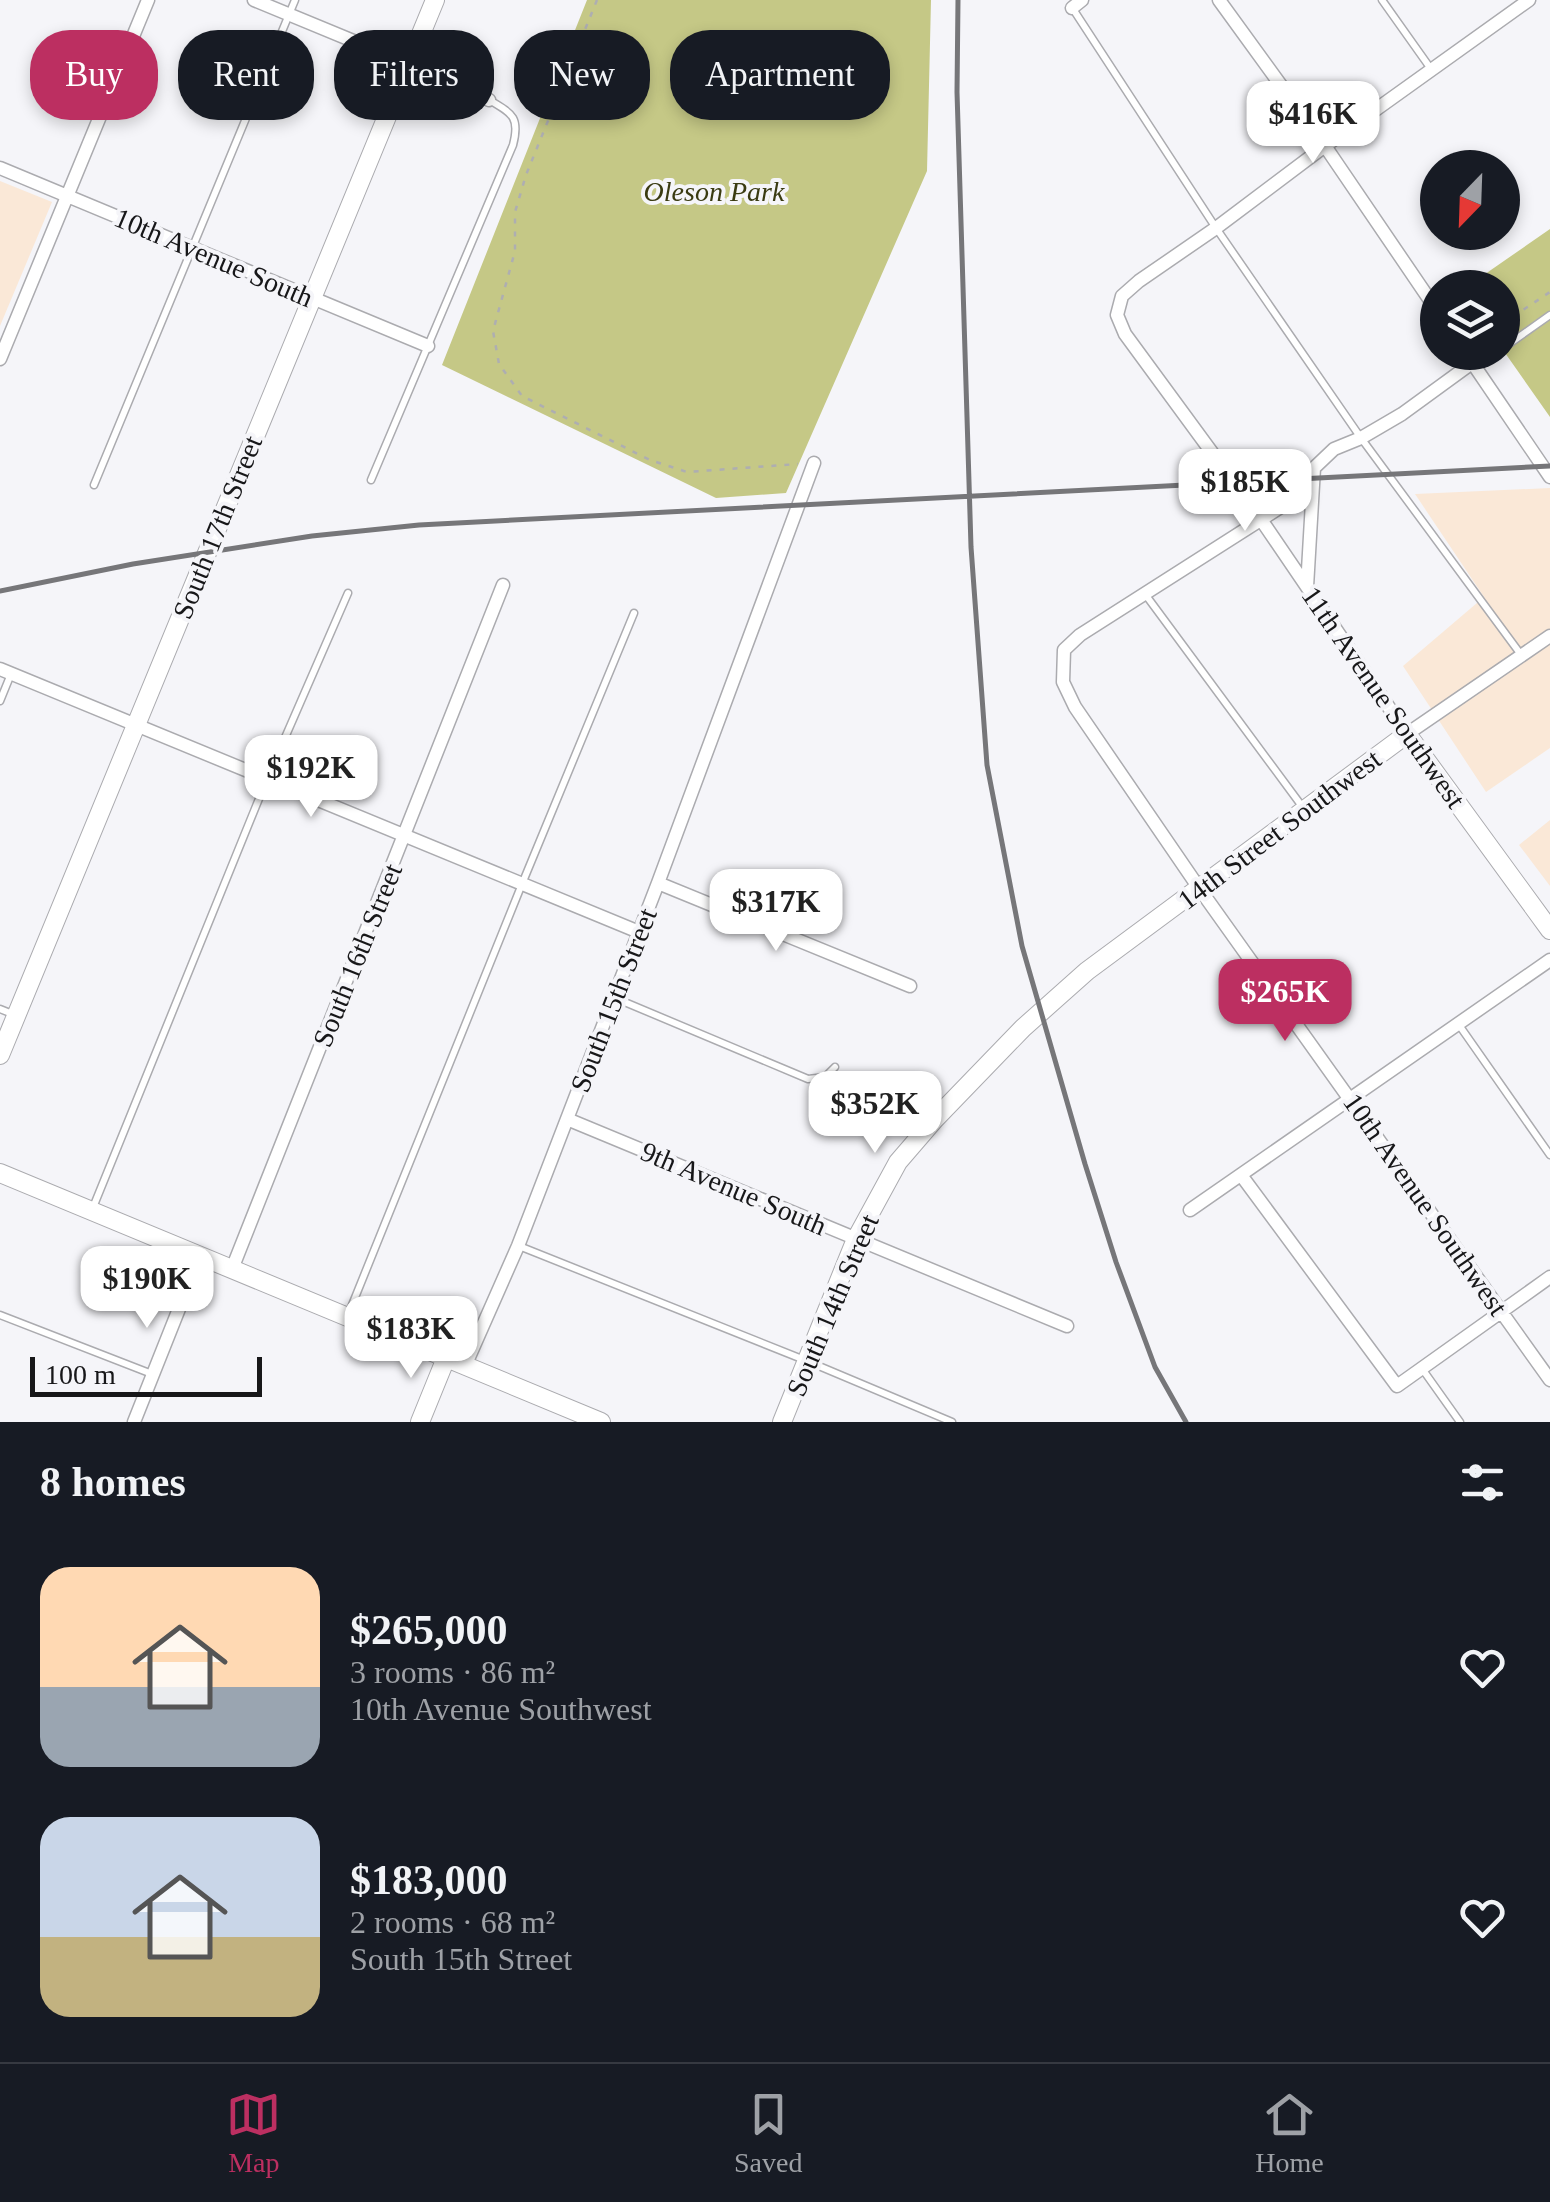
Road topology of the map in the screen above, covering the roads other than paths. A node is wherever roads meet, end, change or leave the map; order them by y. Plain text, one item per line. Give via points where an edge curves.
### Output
1 (148, 0) edge
2 (254, 0) edge
3 (295, 0) edge
4 (435, 0) edge
5 (1219, 0) edge
6 (1382, 0) edge
7 (1529, 0) edge
8 (1077, 4) edge
9 (289, 14) junction
10 (423, 30) edge
11 (334, 33) edge
12 (1432, 70) junction
13 (494, 102) edge
14 (386, 120) edge
15 (1325, 146) junction
16 (0, 168) edge
17 (68, 196) junction
18 (1216, 228) junction
19 (192, 247) junction
20 (1420, 286) edge
21 (312, 298) junction
22 (1550, 315) edge
23 (1520, 337) edge
24 (428, 346) junction
25 (0, 360) edge
26 (1459, 370) edge
27 (1477, 370) edge
28 (1361, 438) junction
29 (814, 463) road end
30 (1550, 478) edge
31 (371, 480) dead end
32 (94, 485) dead end
33 (1312, 487) junction
34 (1260, 518) junction
35 (503, 585) dead end
36 (1307, 587) junction
37 (348, 593) dead end
38 (1145, 593) junction
39 (634, 613) dead end
40 (1550, 636) edge
41 (1522, 656) junction
42 (6, 671) edge
43 (0, 701) edge
44 (136, 725) junction
45 (1407, 734) junction
46 (267, 779) junction
47 (1305, 810) junction
48 (404, 835) junction
49 (658, 883) junction
50 (522, 884) junction
51 (1199, 888) junction
52 (1550, 930) edge
53 (639, 932) junction
54 (1550, 960) edge
55 (1086, 971) joint
56 (910, 986) dead end
57 (614, 998) junction
58 (8, 1012) edge
59 (1458, 1024) junction
60 (0, 1055) edge
61 (835, 1067) dead end
62 (1351, 1098) junction
63 (567, 1119) junction
64 (1550, 1155) edge
65 (0, 1173) edge
66 (1240, 1175) junction
67 (1190, 1210) dead end
68 (92, 1211) junction
69 (856, 1239) junction
70 (518, 1246) junction
71 (200, 1256) junction
72 (232, 1269) junction
73 (1550, 1278) edge
74 (1502, 1311) junction
75 (0, 1315) edge
76 (347, 1317) junction
77 (1068, 1326) dead end
78 (446, 1358) junction
79 (806, 1361) junction
80 (465, 1366) junction
81 (1422, 1368) junction
82 (153, 1374) junction
83 (1550, 1380) edge
84 (134, 1422) edge
85 (420, 1422) edge
86 (601, 1422) edge
87 (782, 1422) edge
88 (952, 1422) edge
89 (1460, 1422) edge

1 - 17 street
2 - 9 street
3 - 9 lane
4 - 10 street, South 17th Street
5 - 15 street
6 - 12 lane
7 - 12 street
8 - 18 lane
9 - 11 street
9 - 19 lane
12 - 15 street
13 - 24 lane via 510,112 518,128
14 - 21 street, South 17th Street
15 - 18 street
15 - 20 street
16 - 17 street, 10th Avenue South
17 - 19 street, 10th Avenue South
17 - 25 street
18 - 28 lane
18 - 34 street, 11th Avenue Southwest via 1122,296 1118,316
19 - 21 street, 10th Avenue South
19 - 32 lane
21 - 24 street, 10th Avenue South
21 - 44 street, South 17th Street
22 - 23 lane
24 - 31 lane
26 - 28 street
27 - 30 street
28 - 33 street via 1334,449 1314,468
28 - 41 lane
29 - 49 street, South 15th Street
33 - 34 street
33 - 36 street
34 - 36 street, 11th Avenue Southwest
34 - 38 street
35 - 48 street, South 16th Street
36 - 45 street, 11th Avenue Southwest
37 - 46 lane
38 - 47 lane
38 - 51 street, 10th Avenue Southwest via 1064,650 1063,682
39 - 50 lane
40 - 41 street, 14th Street Southwest
41 - 45 street, 14th Street Southwest
42 - 43 lane
42 - 44 street
44 - 46 street
44 - 58 street, South 17th Street
45 - 47 street, 14th Street Southwest
45 - 52 street, 11th Avenue Southwest
46 - 48 street
46 - 68 lane
47 - 51 street, 14th Street Southwest
48 - 50 street
48 - 72 street, South 16th Street
49 - 53 street, South 15th Street
49 - 56 street
50 - 53 street
50 - 76 lane
51 - 55 street, 14th Street Southwest
51 - 62 street, 10th Avenue Southwest
53 - 57 street, South 15th Street
54 - 59 street
55 - 69 street, South 14th Street via 898,1162
57 - 61 lane via 808,1079 825,1077
57 - 63 street, South 15th Street
58 - 60 street, South 17th Street
59 - 62 street
59 - 64 lane
62 - 66 street
62 - 74 street, 10th Avenue Southwest
63 - 69 street, 9th Avenue South
63 - 70 street, South 15th Street
65 - 68 street
66 - 67 street
66 - 81 street via 1396,1386
68 - 71 street
69 - 77 street, 9th Avenue South
69 - 79 street, South 14th Street
70 - 79 lane
70 - 80 street, South 15th Street
71 - 72 street
71 - 82 street
72 - 76 street
73 - 74 street
74 - 81 street
74 - 83 street, 10th Avenue Southwest
75 - 82 lane
76 - 78 street
78 - 80 street
78 - 85 street
79 - 87 street, South 14th Street
79 - 88 lane
80 - 86 street
81 - 89 lane
82 - 84 street

